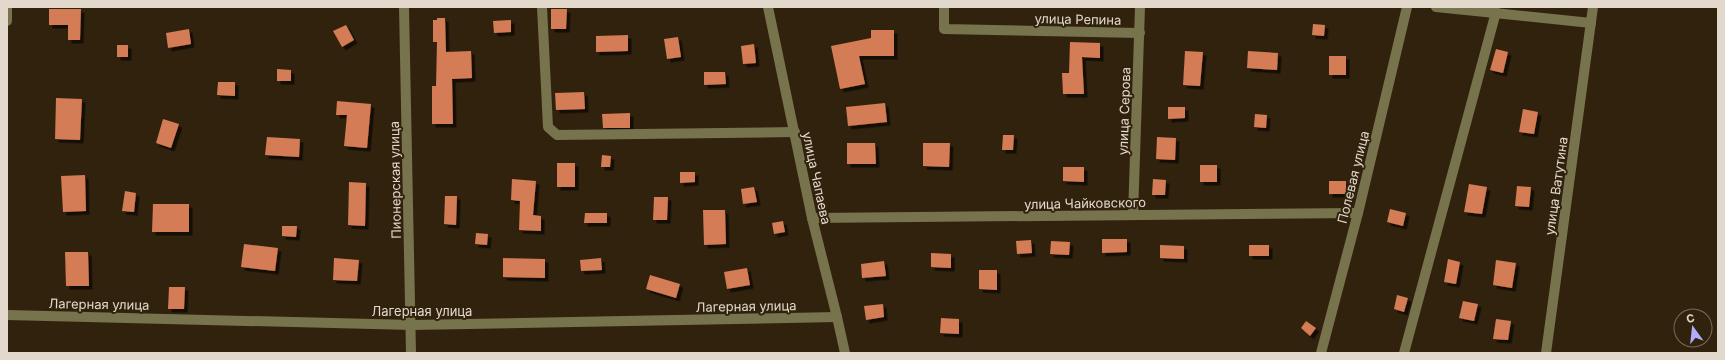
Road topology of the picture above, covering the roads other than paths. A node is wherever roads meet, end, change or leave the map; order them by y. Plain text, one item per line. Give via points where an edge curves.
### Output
1 (7, 7) edge
2 (404, 7) edge
3 (542, 7) edge
4 (768, 7) edge
5 (944, 7) edge
6 (1140, 7) edge
7 (1407, 7) edge
8 (1436, 7) edge
9 (1593, 7) edge
10 (1496, 12) junction
11 (7, 21) edge
12 (1591, 23) junction
13 (1140, 33) junction
14 (795, 132) junction
15 (1358, 214) junction
16 (1133, 215) junction
17 (812, 218) junction
18 (7, 315) edge
19 (837, 317) junction
20 (412, 325) junction
21 (411, 353) edge
22 (845, 353) edge
23 (1321, 353) edge
24 (1404, 353) edge
25 (1546, 353) edge

1 - 11 street
2 - 20 street, Пионерская улица
3 - 14 street via 548,126 557,135
4 - 14 street, улица Чапаева
5 - 13 street, улица Репина via 944,30
6 - 13 street, улица Серова
7 - 15 street, Полевая улица
8 - 10 street
9 - 12 street, улица Ватутина
10 - 12 street
10 - 24 street
12 - 25 street, улица Ватутина
13 - 16 street, улица Серова
14 - 17 street, улица Чапаева
15 - 16 street, улица Чайковского
15 - 23 street, Полевая улица
16 - 17 street, улица Чайковского
17 - 19 street, улица Чапаева
18 - 20 street, Лагерная улица
19 - 20 street, Лагерная улица
19 - 22 street, улица Чапаева
20 - 21 street, Пионерская улица

